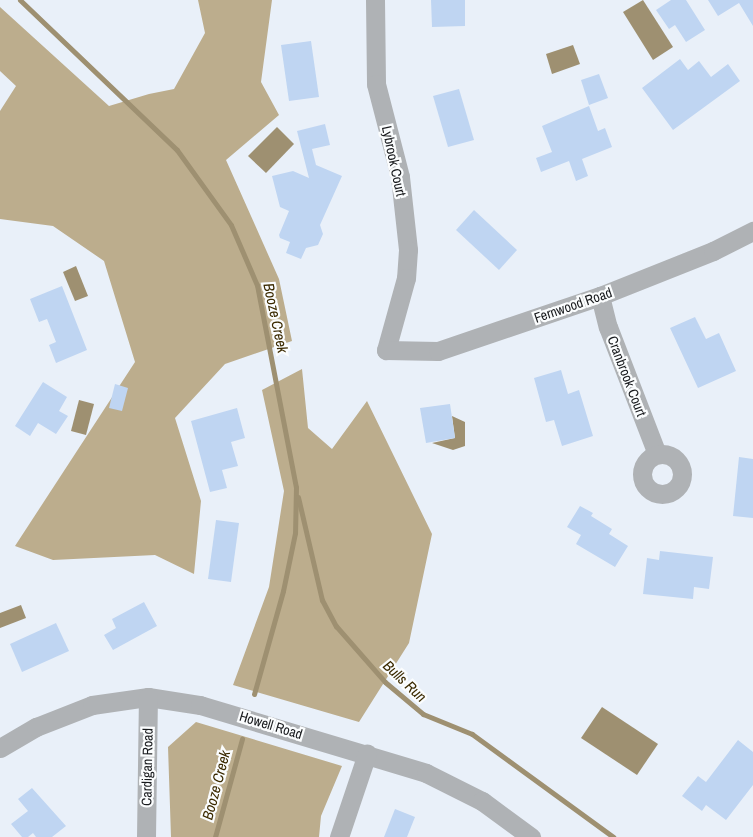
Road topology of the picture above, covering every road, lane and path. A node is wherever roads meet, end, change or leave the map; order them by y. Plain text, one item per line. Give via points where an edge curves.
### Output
1 (375, 0) edge
2 (753, 231) edge
3 (600, 296) junction
4 (386, 350) joint
5 (657, 454) dead end
6 (148, 697) junction
7 (0, 748) edge
8 (367, 754) junction
9 (146, 837) edge
10 (339, 837) edge
11 (531, 837) edge

1 - 4 street, Lybrook Court via 376,84 400,176 408,250 406,278
2 - 3 street, Fernwood Road via 713,251
3 - 4 street, Fernwood Road via 438,351
3 - 5 street, Cranbrook Court via 608,327
6 - 7 street, Howell Road via 92,705 64,714
6 - 8 street, Howell Road via 200,704
6 - 9 street, Cardigan Road
8 - 10 street
8 - 11 street, Howell Road via 426,773 463,790

